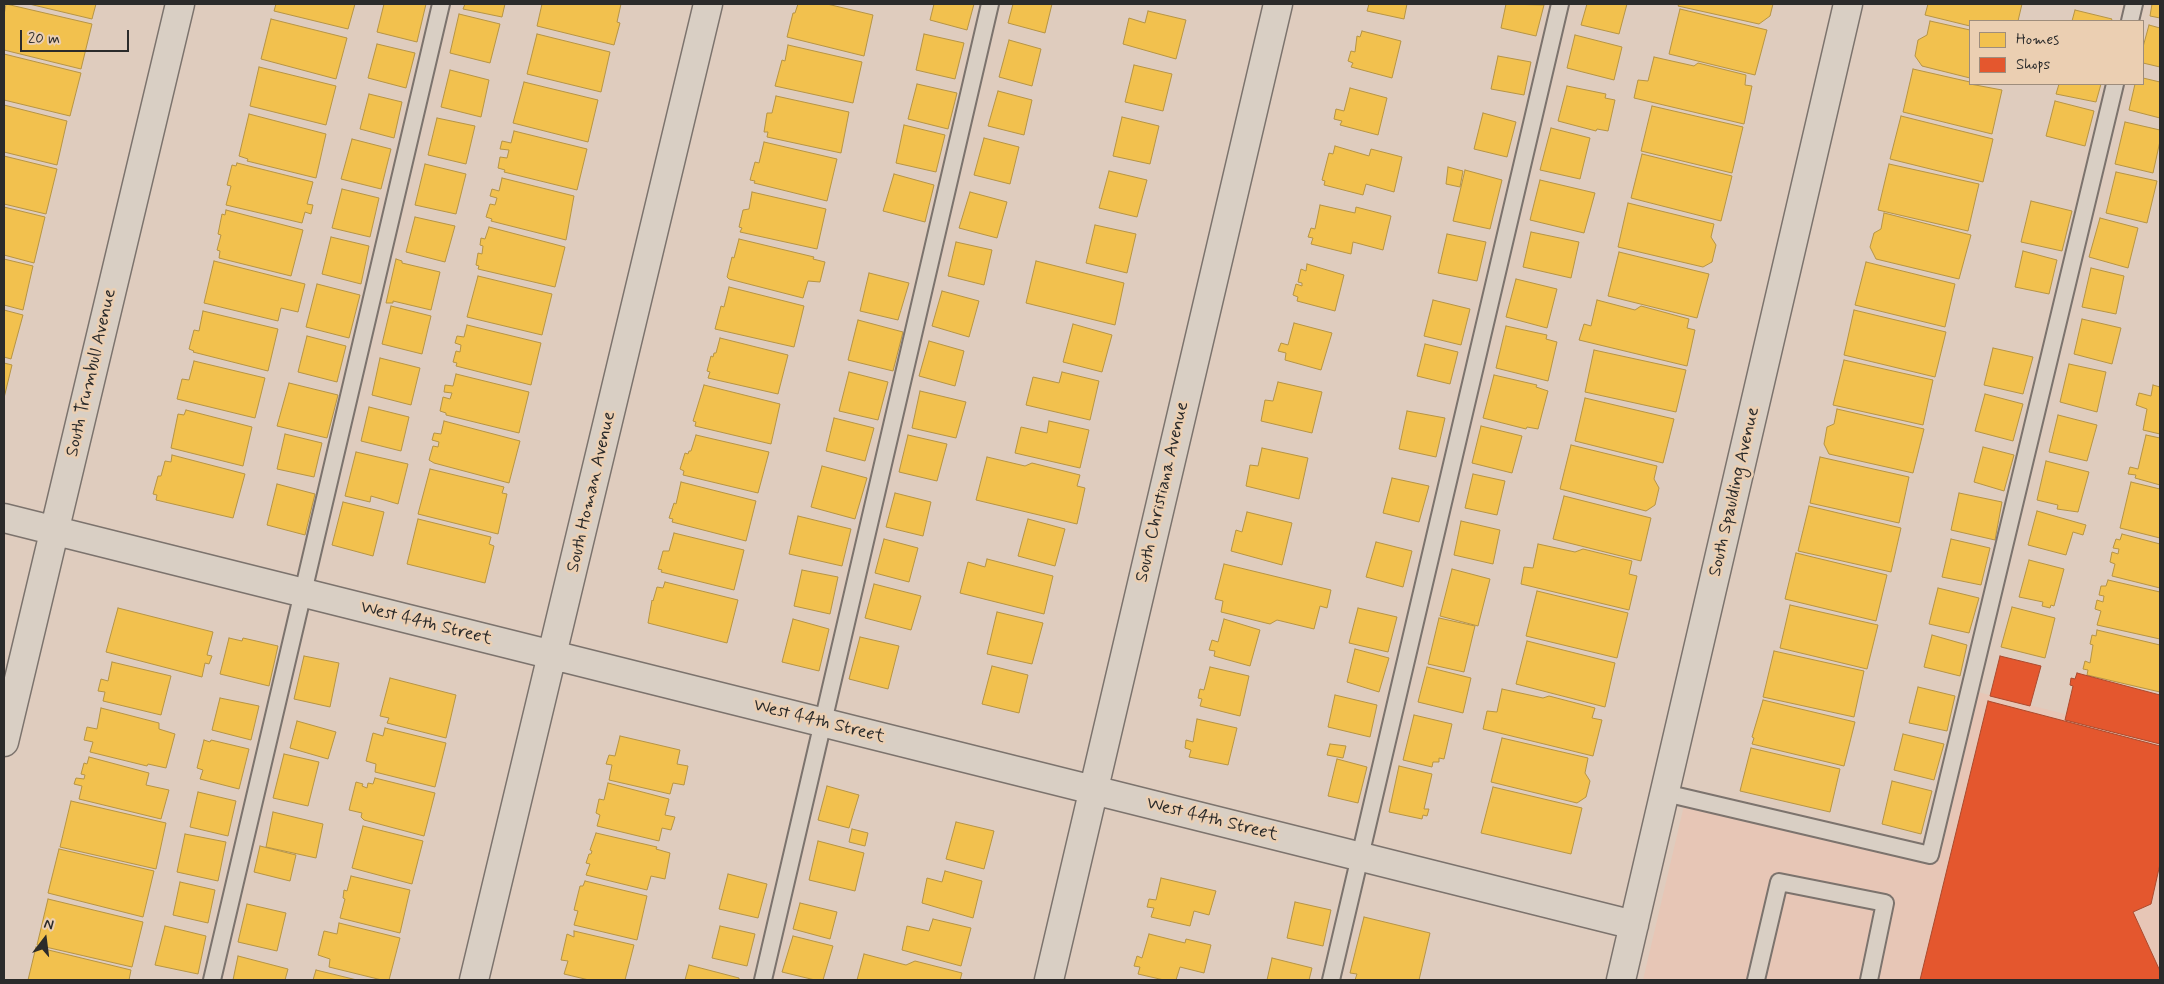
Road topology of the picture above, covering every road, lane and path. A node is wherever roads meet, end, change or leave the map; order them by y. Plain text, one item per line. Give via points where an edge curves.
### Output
1 (180, 4) edge
2 (441, 4) edge
3 (708, 4) edge
4 (990, 4) edge
5 (1278, 4) edge
6 (1560, 4) edge
7 (1848, 4) edge
8 (2134, 4) edge
9 (2130, 20) edge
10 (2115, 85) edge
11 (4, 518) edge
12 (54, 530) junction
13 (302, 593) junction
14 (553, 656) junction
15 (823, 723) junction
16 (4, 742) edge
17 (1093, 790) junction
18 (1665, 793) junction
19 (1360, 857) junction
20 (1634, 925) junction
21 (212, 980) edge
22 (474, 980) edge
23 (763, 980) edge
24 (1049, 980) edge
25 (1331, 980) edge
26 (1621, 980) edge
27 (1756, 980) edge
28 (1869, 980) edge

1 - 12 street, South Trumbull Avenue
2 - 13 lane
3 - 14 street, South Homan Avenue
4 - 15 lane
5 - 17 street, South Christiana Avenue
6 - 19 lane
7 - 18 street, South Spaulding Avenue
8 - 9 lane
10 - 18 lane via 1930,855
11 - 12 street, West 44th Street
12 - 13 street, West 44th Street
12 - 16 street, South Trumbull Avenue
13 - 14 street, West 44th Street
13 - 21 lane
14 - 15 street, West 44th Street
14 - 22 street, South Homan Avenue
15 - 17 street, West 44th Street
15 - 23 lane
17 - 19 street, West 44th Street
17 - 24 street, South Christiana Avenue
18 - 20 street, South Spaulding Avenue
19 - 20 street, West 44th Street
19 - 25 lane
20 - 26 street, South Spaulding Avenue
27 - 28 lane via 1779,882 1885,903

